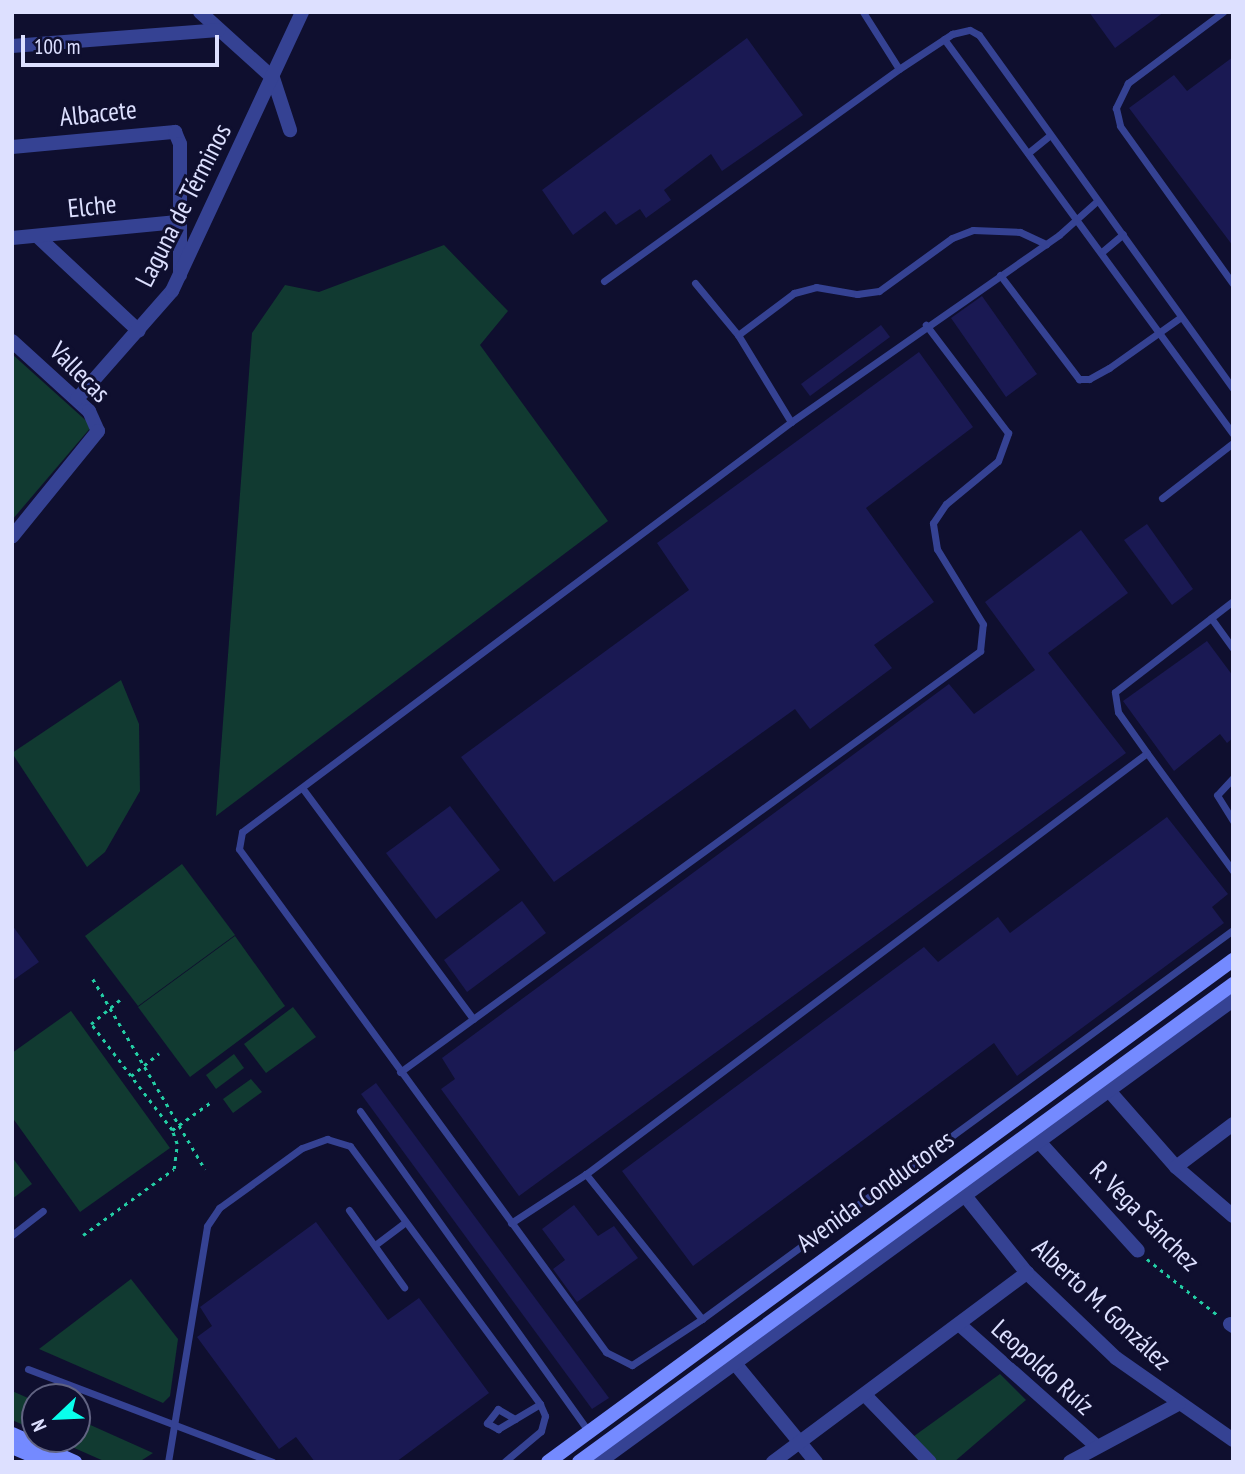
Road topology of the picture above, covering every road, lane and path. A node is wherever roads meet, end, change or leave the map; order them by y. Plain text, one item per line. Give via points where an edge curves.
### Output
1 (200, 12) edge
2 (302, 12) edge
3 (863, 12) edge
4 (1223, 12) edge
5 (218, 30) junction
6 (944, 39) junction
7 (12, 46) edge
8 (899, 69) junction
9 (273, 78) junction
10 (289, 130) dead end
11 (1049, 136) junction
12 (12, 147) edge
13 (1028, 153) junction
14 (1097, 201) junction
15 (1077, 219) junction
16 (177, 222) junction
17 (1123, 234) junction
18 (37, 236) junction
19 (12, 239) edge
20 (1046, 244) junction
21 (1103, 251) junction
22 (1000, 275) junction
23 (180, 276) junction
24 (604, 281) dead end
25 (695, 283) dead end
26 (1233, 284) edge
27 (1181, 317) junction
28 (926, 325) junction
29 (139, 331) junction
30 (1161, 333) junction
31 (738, 335) junction
32 (12, 341) edge
33 (1233, 388) edge
34 (77, 400) junction
35 (791, 422) junction
36 (1233, 434) edge
37 (1233, 443) edge
38 (1162, 498) dead end
39 (12, 537) edge
40 (1233, 601) edge
41 (1211, 618) junction
42 (1233, 649) edge
43 (1146, 753) junction
44 (1233, 778) edge
45 (303, 789) junction
46 (1233, 821) edge
47 (1233, 871) edge
48 (1233, 930) edge
49 (1233, 960) edge
50 (93, 979) dead end
51 (1233, 984) edge
52 (121, 999) dead end
53 (1233, 1000) edge
54 (111, 1008) junction
55 (474, 1019) junction
56 (159, 1054) dead end
57 (143, 1067) junction
58 (400, 1072) junction
59 (131, 1076) junction
60 (1105, 1086) junction
61 (211, 1102) dead end
62 (360, 1111) dead end
63 (1233, 1124) edge
64 (180, 1125) junction
65 (173, 1130) junction
66 (1035, 1137) junction
67 (1176, 1167) junction
68 (205, 1169) dead end
69 (586, 1174) junction
70 (960, 1190) junction
71 (349, 1210) dead end
72 (43, 1211) dead end
73 (1233, 1216) edge
74 (405, 1222) junction
75 (511, 1223) junction
76 (12, 1235) edge
77 (83, 1235) dead end
78 (374, 1245) junction
79 (1138, 1251) joint
80 (1027, 1273) junction
81 (404, 1287) dead end
82 (702, 1320) junction
83 (960, 1325) junction
84 (1231, 1325) edge
85 (730, 1358) junction
86 (29, 1368) dead end
87 (865, 1395) junction
88 (540, 1404) junction
89 (1178, 1404) junction
90 (514, 1419) dead end
91 (174, 1424) junction
92 (589, 1432) junction
93 (12, 1434) edge
94 (1233, 1440) edge
95 (798, 1443) junction
96 (1094, 1445) junction
97 (12, 1447) edge
98 (47, 1462) edge
99 (75, 1462) edge
100 (168, 1462) edge
101 (273, 1462) edge
102 (504, 1462) edge
103 (548, 1462) edge
104 (579, 1462) edge
105 (599, 1462) edge
106 (773, 1462) edge
107 (816, 1462) edge
108 (930, 1462) edge
109 (1070, 1462) edge

1 - 5 street
2 - 9 street, Laguna de Términos
3 - 8 lane
4 - 26 lane via 1128,83 1116,108 1120,126
5 - 7 street
5 - 9 street
6 - 8 lane
6 - 11 lane via 965,31 979,35
6 - 13 lane
8 - 24 lane
9 - 10 street
9 - 23 street, Laguna de Términos
11 - 13 lane
11 - 14 lane
12 - 16 street, Albacete via 175,132 180,144
13 - 15 lane
14 - 15 lane
14 - 17 lane
15 - 20 lane
15 - 21 lane
16 - 18 street, Elche
16 - 23 street
17 - 21 lane
17 - 27 lane
18 - 19 street, Elche
18 - 29 street
20 - 22 lane
20 - 31 lane via 1020,232 973,230 952,238 879,291 858,294 801,289
21 - 30 lane
22 - 28 lane
22 - 30 lane via 1079,379 1095,376
23 - 29 street, Laguna de Términos
25 - 31 lane
27 - 30 lane
27 - 33 lane
28 - 35 lane
28 - 55 lane via 1009,433 998,461 946,505 933,523 937,549 983,624 980,651
29 - 34 street, Laguna de Términos
30 - 36 lane
31 - 35 lane
32 - 34 street, Vallecas
34 - 39 street, Vallecas via 97,424 91,443
35 - 45 lane
37 - 38 lane
40 - 41 lane
41 - 42 lane
41 - 43 lane via 1115,692 1118,712
43 - 47 lane
43 - 69 lane
44 - 46 lane via 1217,795
45 - 55 lane
45 - 58 lane via 242,832 239,849
48 - 82 lane
49 - 92 main road, Avenida Conductores
50 - 54 path
51 - 60 main road, Avenida Conductores
52 - 54 path
53 - 60 street
54 - 57 path
54 - 59 path via 91,1024
55 - 58 lane
56 - 57 path
57 - 59 path
57 - 64 path
58 - 75 lane
59 - 65 path
60 - 66 main road, Avenida Conductores
60 - 67 street
61 - 64 path
62 - 92 lane
63 - 67 street
64 - 65 path
64 - 68 path
65 - 77 path via 177,1144 174,1168
66 - 70 main road, Avenida Conductores
66 - 79 street, R. Vega Sánchez
67 - 73 street
69 - 75 lane
69 - 82 lane
70 - 80 street, Alberto M. González
70 - 85 main road, Avenida Conductores
71 - 78 lane
72 - 76 lane
74 - 78 lane
74 - 88 lane
74 - 91 lane via 350,1146 337,1140 302,1148 219,1208 205,1231
75 - 82 lane via 606,1352 617,1360 642,1362
78 - 81 lane
79 - 84 path, R. Vega Sánchez
80 - 83 street
80 - 89 street, Alberto M. González via 1116,1358
83 - 87 street
83 - 96 street, Leopoldo Ruíz
85 - 95 street
85 - 104 main road, Avenida Conductores
85 - 105 street
86 - 91 lane
87 - 95 street
87 - 108 street
88 - 90 lane
88 - 102 lane via 545,1416 541,1431
89 - 94 street, Alberto M. González
89 - 96 street
91 - 100 lane
91 - 101 lane
92 - 103 main road, Avenida Conductores
93 - 99 main road
95 - 106 street
95 - 107 street
96 - 109 street
97 - 98 main road

